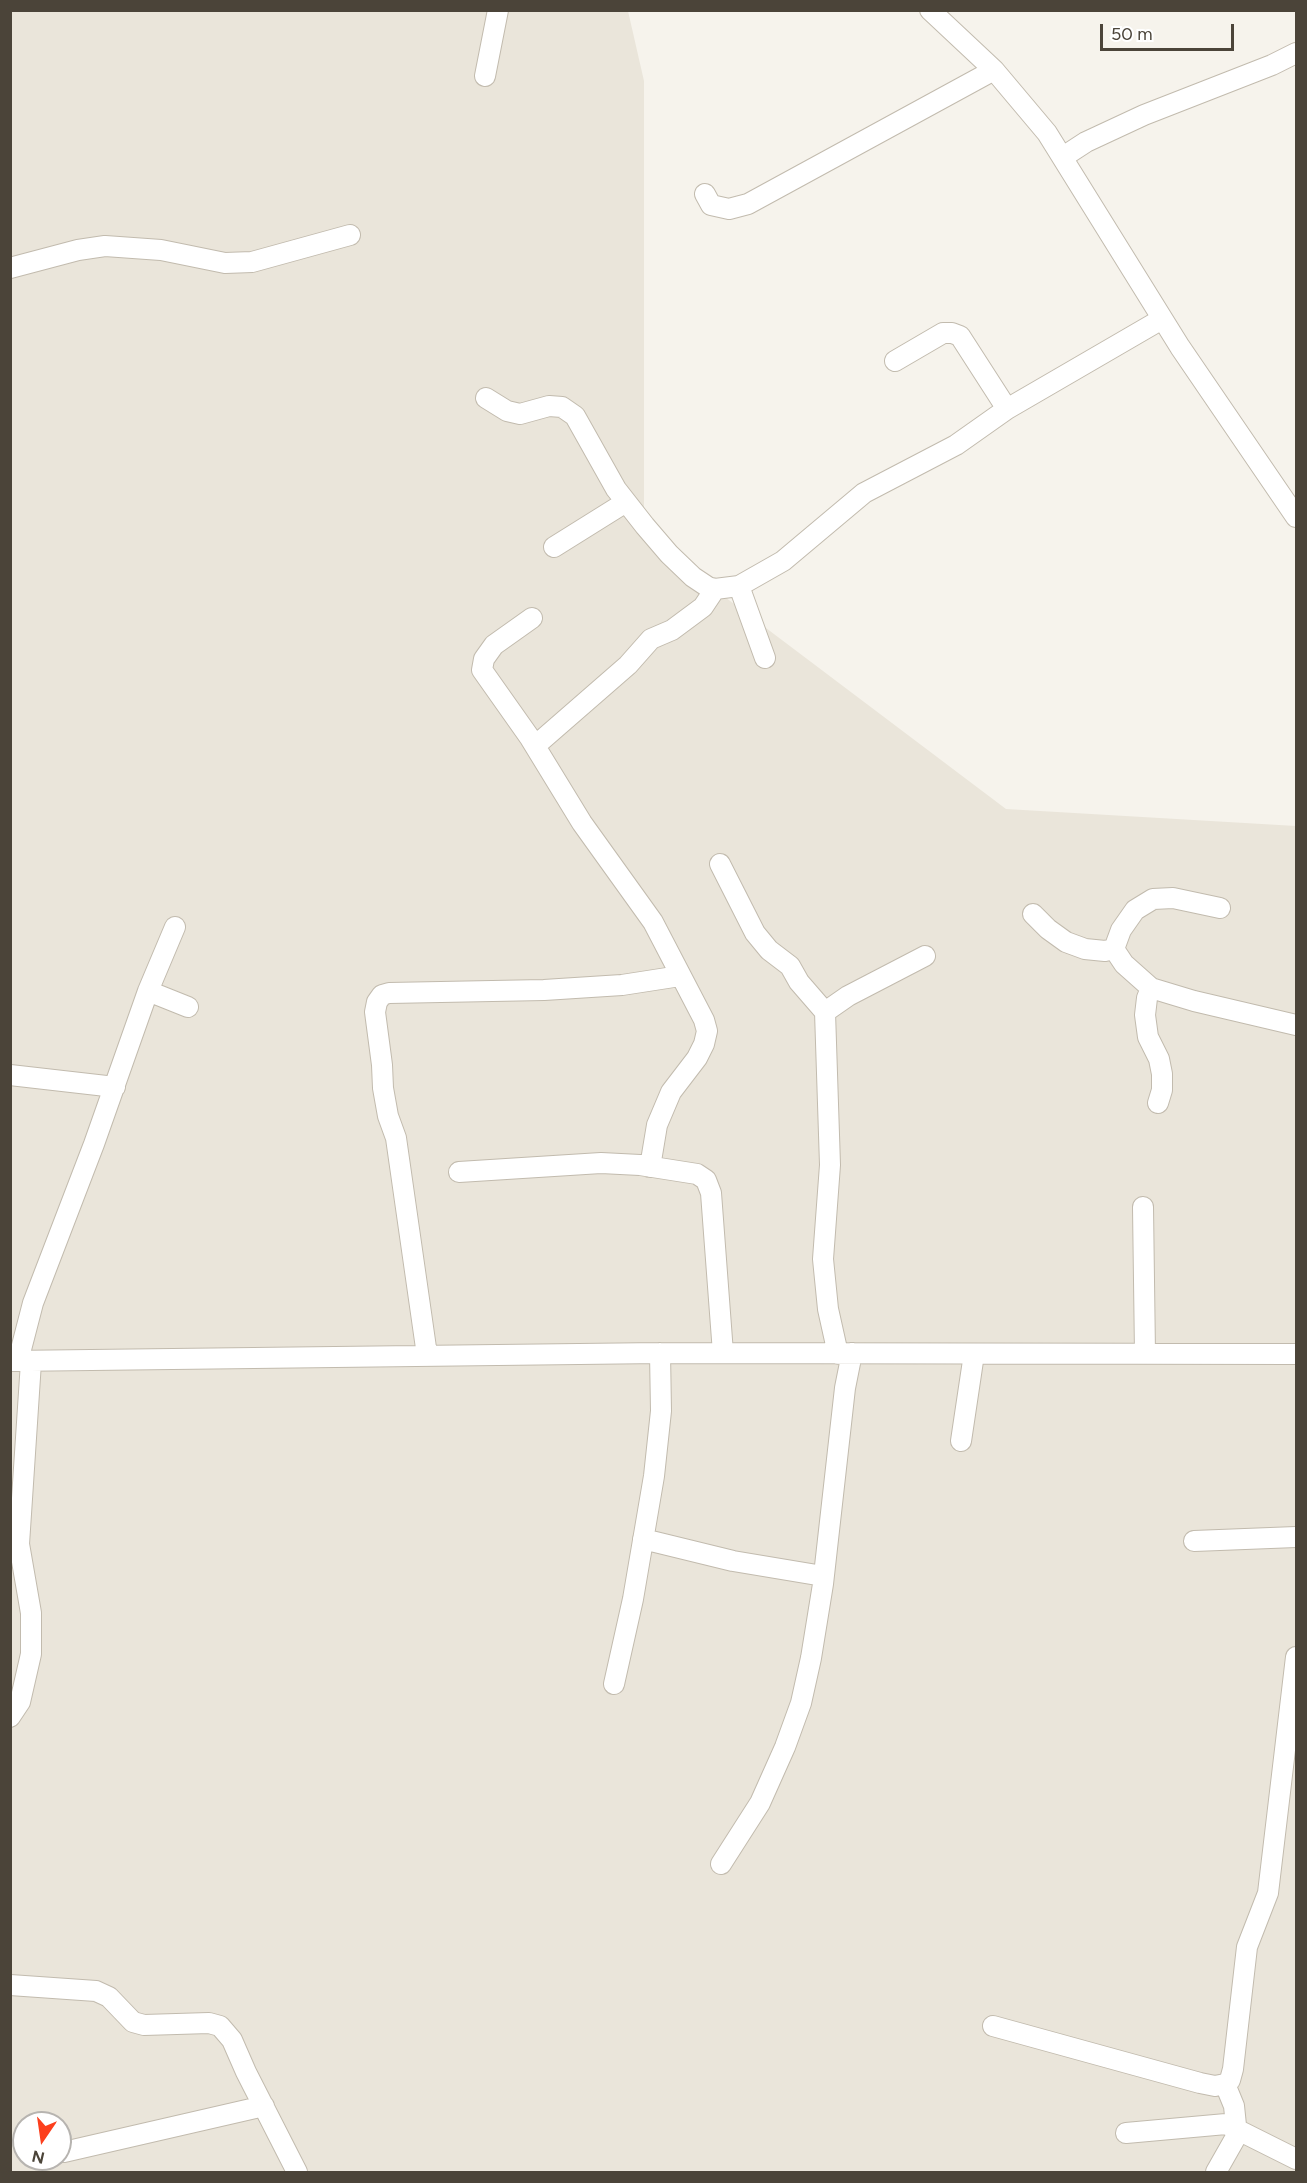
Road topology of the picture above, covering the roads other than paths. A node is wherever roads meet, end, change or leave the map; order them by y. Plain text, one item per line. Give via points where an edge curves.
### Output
1 (498, 10) edge
2 (930, 10) edge
3 (1296, 53) edge
4 (994, 70) junction
5 (485, 76) dead end
6 (1063, 157) junction
7 (705, 194) dead end
8 (350, 235) dead end
9 (10, 268) edge
10 (1162, 319) junction
11 (895, 361) dead end
12 (486, 398) dead end
13 (1007, 409) junction
14 (626, 502) junction
15 (1296, 518) edge
16 (554, 548) dead end
17 (739, 586) junction
18 (715, 589) junction
19 (532, 618) dead end
20 (765, 658) dead end
21 (535, 746) junction
22 (720, 864) dead end
23 (1220, 908) dead end
24 (1033, 914) dead end
25 (175, 927) dead end
26 (1114, 949) junction
27 (925, 956) dead end
28 (680, 976) junction
29 (1151, 988) junction
30 (148, 991) junction
31 (188, 1007) dead end
32 (825, 1012) junction
33 (1296, 1025) edge
34 (10, 1075) edge
35 (115, 1088) junction
36 (1158, 1103) dead end
37 (650, 1167) junction
38 (459, 1172) dead end
39 (1143, 1207) dead end
40 (660, 1353) junction
41 (723, 1353) junction
42 (845, 1354) junction
43 (974, 1354) junction
44 (1144, 1354) junction
45 (1296, 1354) edge
46 (427, 1355) junction
47 (20, 1362) edge
48 (961, 1441) dead end
49 (1296, 1537) edge
50 (643, 1539) junction
51 (1194, 1541) dead end
52 (823, 1576) junction
53 (1296, 1657) edge
54 (614, 1684) dead end
55 (10, 1717) edge
56 (721, 1864) dead end
57 (10, 1985) edge
58 (993, 2026) dead end
59 (1225, 2084) junction
60 (264, 2106) junction
61 (1236, 2131) junction
62 (1126, 2133) dead end
63 (72, 2150) edge
64 (1296, 2159) edge
65 (297, 2172) edge
66 (1216, 2172) edge

1 - 5 street
2 - 4 street
3 - 6 street via 1144,115
4 - 6 street
4 - 7 street via 748,204 729,209 711,205
6 - 10 street
8 - 9 street via 252,262 225,263 161,250 105,246
10 - 13 street
10 - 15 street
11 - 13 street via 943,333 960,336
12 - 14 street via 520,414 549,406 562,407 575,416
13 - 17 street via 956,445 864,493 783,561
14 - 16 street
14 - 18 street via 669,554 693,577
17 - 18 street
17 - 20 street
18 - 21 street via 703,608 672,630 651,639 628,665
19 - 21 street via 494,645 484,658 482,670
21 - 28 street via 582,823 653,922
22 - 32 street via 755,933 790,966
23 - 26 street via 1173,898 1153,899 1135,910
24 - 26 street via 1066,942 1085,949
25 - 30 street
26 - 29 street via 1124,964
27 - 32 street
28 - 37 street via 707,1031 697,1058 671,1092 660,1117
28 - 46 street via 578,988 389,993 376,1002 383,1088 396,1138
29 - 33 street
29 - 36 street via 1146,1015 1148,1037 1162,1074
30 - 31 street
30 - 35 street
32 - 42 street via 830,1165 823,1259 828,1309
34 - 35 street
35 - 47 street via 33,1304
37 - 38 street via 602,1163
37 - 41 street via 697,1174 709,1187
39 - 44 street
40 - 41 street
40 - 46 street
40 - 50 street via 661,1411
41 - 42 street
42 - 43 street
42 - 52 street via 845,1388
43 - 44 street
43 - 48 street
44 - 45 street
46 - 47 street
47 - 55 street via 19,1544 31,1613 31,1654 20,1702
49 - 51 street
50 - 52 street via 734,1561
50 - 54 street
52 - 56 street via 801,1703 760,1803
53 - 59 street via 1268,1893 1247,1947 1233,2070
57 - 60 street via 96,1991 109,1997 133,2022 144,2025 220,2026 232,2040
58 - 59 street via 1200,2083
59 - 61 street via 1234,2106
60 - 63 street
60 - 65 street
61 - 62 street via 1226,2124
61 - 64 street
61 - 66 street via 1233,2144

